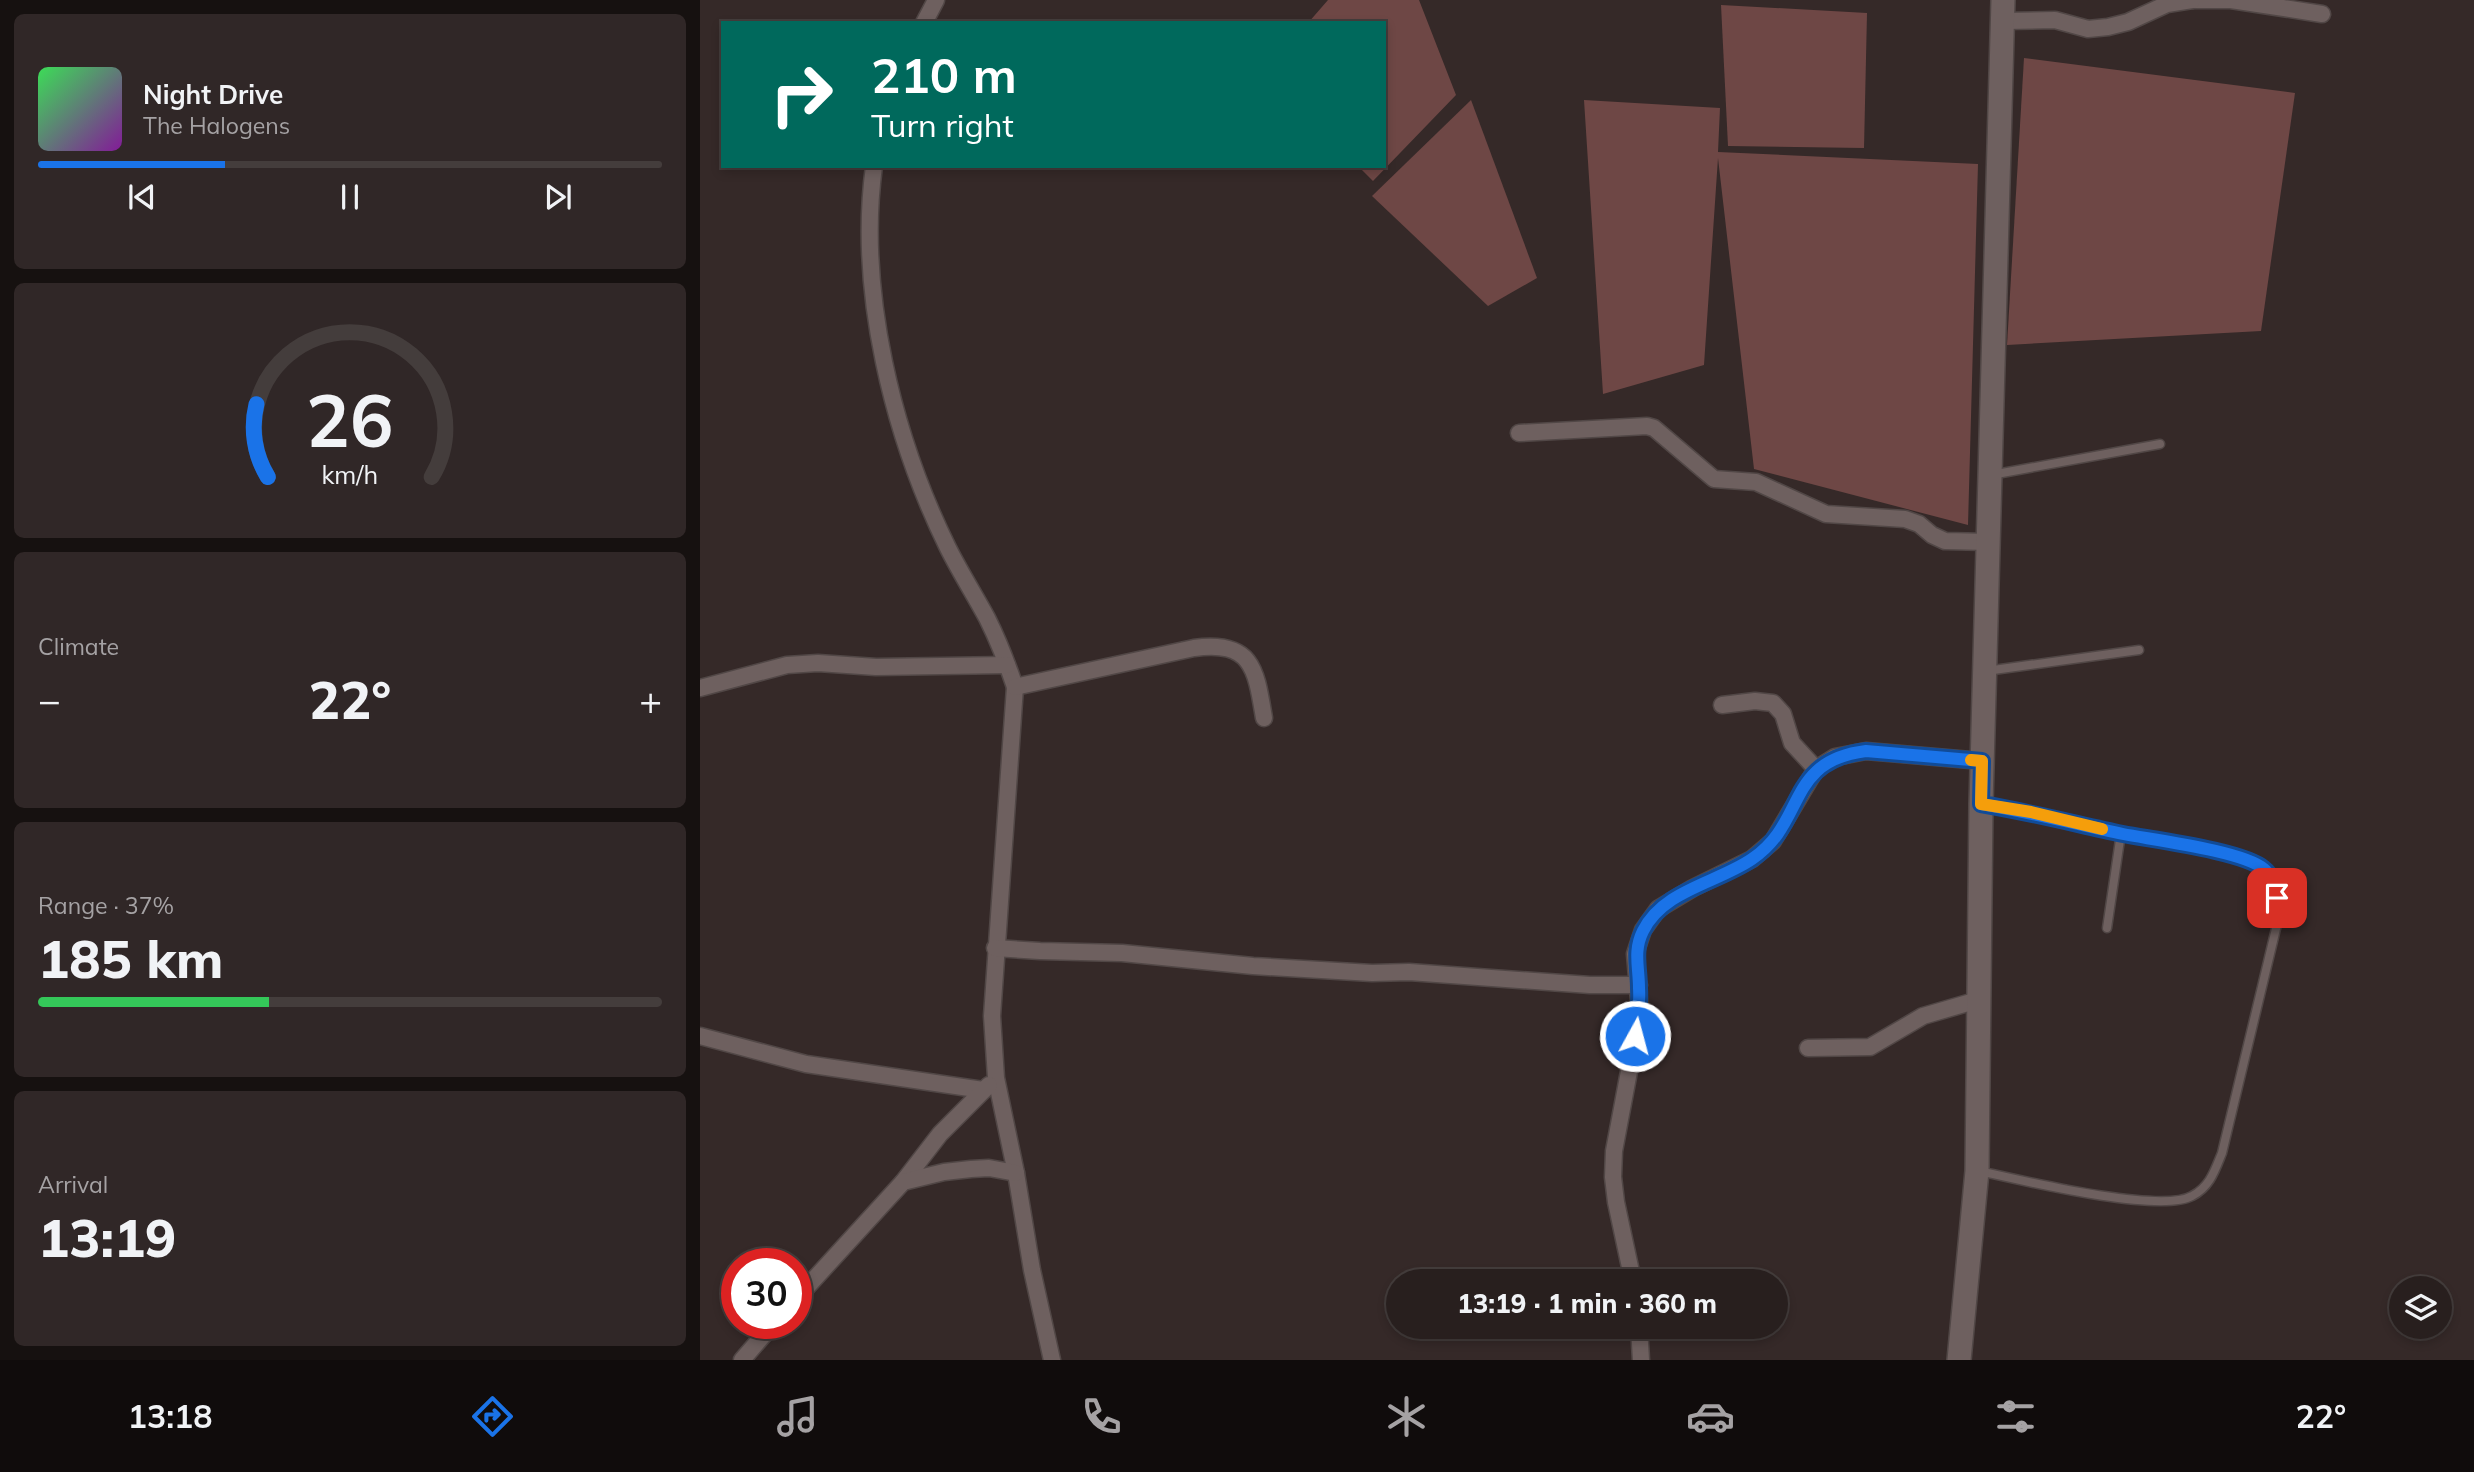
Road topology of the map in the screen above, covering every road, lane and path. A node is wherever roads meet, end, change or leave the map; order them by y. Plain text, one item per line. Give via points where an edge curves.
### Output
1 (936, 0) edge
2 (2193, 0) edge
3 (2003, 11) edge
4 (2322, 14) dead end
5 (925, 21) edge
6 (874, 168) edge
7 (1518, 433) dead end
8 (2160, 444) dead end
9 (1991, 475) junction
10 (1989, 542) junction
11 (2139, 650) dead end
12 (1007, 665) junction
13 (1985, 671) junction
14 (1015, 687) junction
15 (700, 688) edge
16 (1721, 705) dead end
17 (1264, 718) dead end
18 (1982, 761) junction
19 (1816, 769) junction
20 (1981, 804) junction
21 (2121, 833) junction
22 (2107, 928) dead end
23 (995, 948) junction
24 (1639, 985) junction
25 (1978, 1000) junction
26 (700, 1036) edge
27 (1808, 1048) dead end
28 (996, 1079) junction
29 (983, 1090) junction
30 (1977, 1171) junction
31 (1016, 1173) junction
32 (903, 1182) junction
33 (1631, 1269) edge
34 (812, 1282) edge
35 (760, 1339) edge
36 (1640, 1339) edge
37 (742, 1360) edge
38 (1052, 1360) edge
39 (1641, 1360) edge
40 (1959, 1360) edge

1 - 5 street
2 - 3 street via 2167,4 2129,22 2088,29
2 - 4 street via 2231,0
3 - 9 street
6 - 12 street via 869,221 873,298 900,420 927,501
7 - 10 street via 1647,426 1714,479 1756,482 1826,514 1905,519 1945,541
8 - 9 lane
9 - 10 street
10 - 13 street
11 - 13 lane
12 - 14 street
12 - 15 street via 787,665
13 - 18 street
14 - 17 street via 1213,645 1244,656 1257,675
14 - 23 street
16 - 19 street via 1773,703 1783,714 1792,743
18 - 19 street via 1866,751 1835,757
18 - 20 street
19 - 24 street via 1786,823 1763,850 1658,909 1643,930 1635,954
20 - 21 lane
20 - 25 street
21 - 22 lane
21 - 30 lane via 2239,856 2264,869 2275,883 2280,912 2222,1153 2209,1183 2192,1197 2176,1201 2143,1202
23 - 24 street via 1122,953 1323,971
23 - 28 street via 992,1016
24 - 33 street via 1640,1013 1617,1129 1613,1177
25 - 27 street via 1923,1016 1870,1048
25 - 30 street
26 - 29 street via 806,1064
28 - 29 street
28 - 31 street
29 - 32 street via 940,1134
30 - 40 street
31 - 32 street via 971,1169
31 - 38 street
32 - 34 street
35 - 37 street
36 - 39 street

